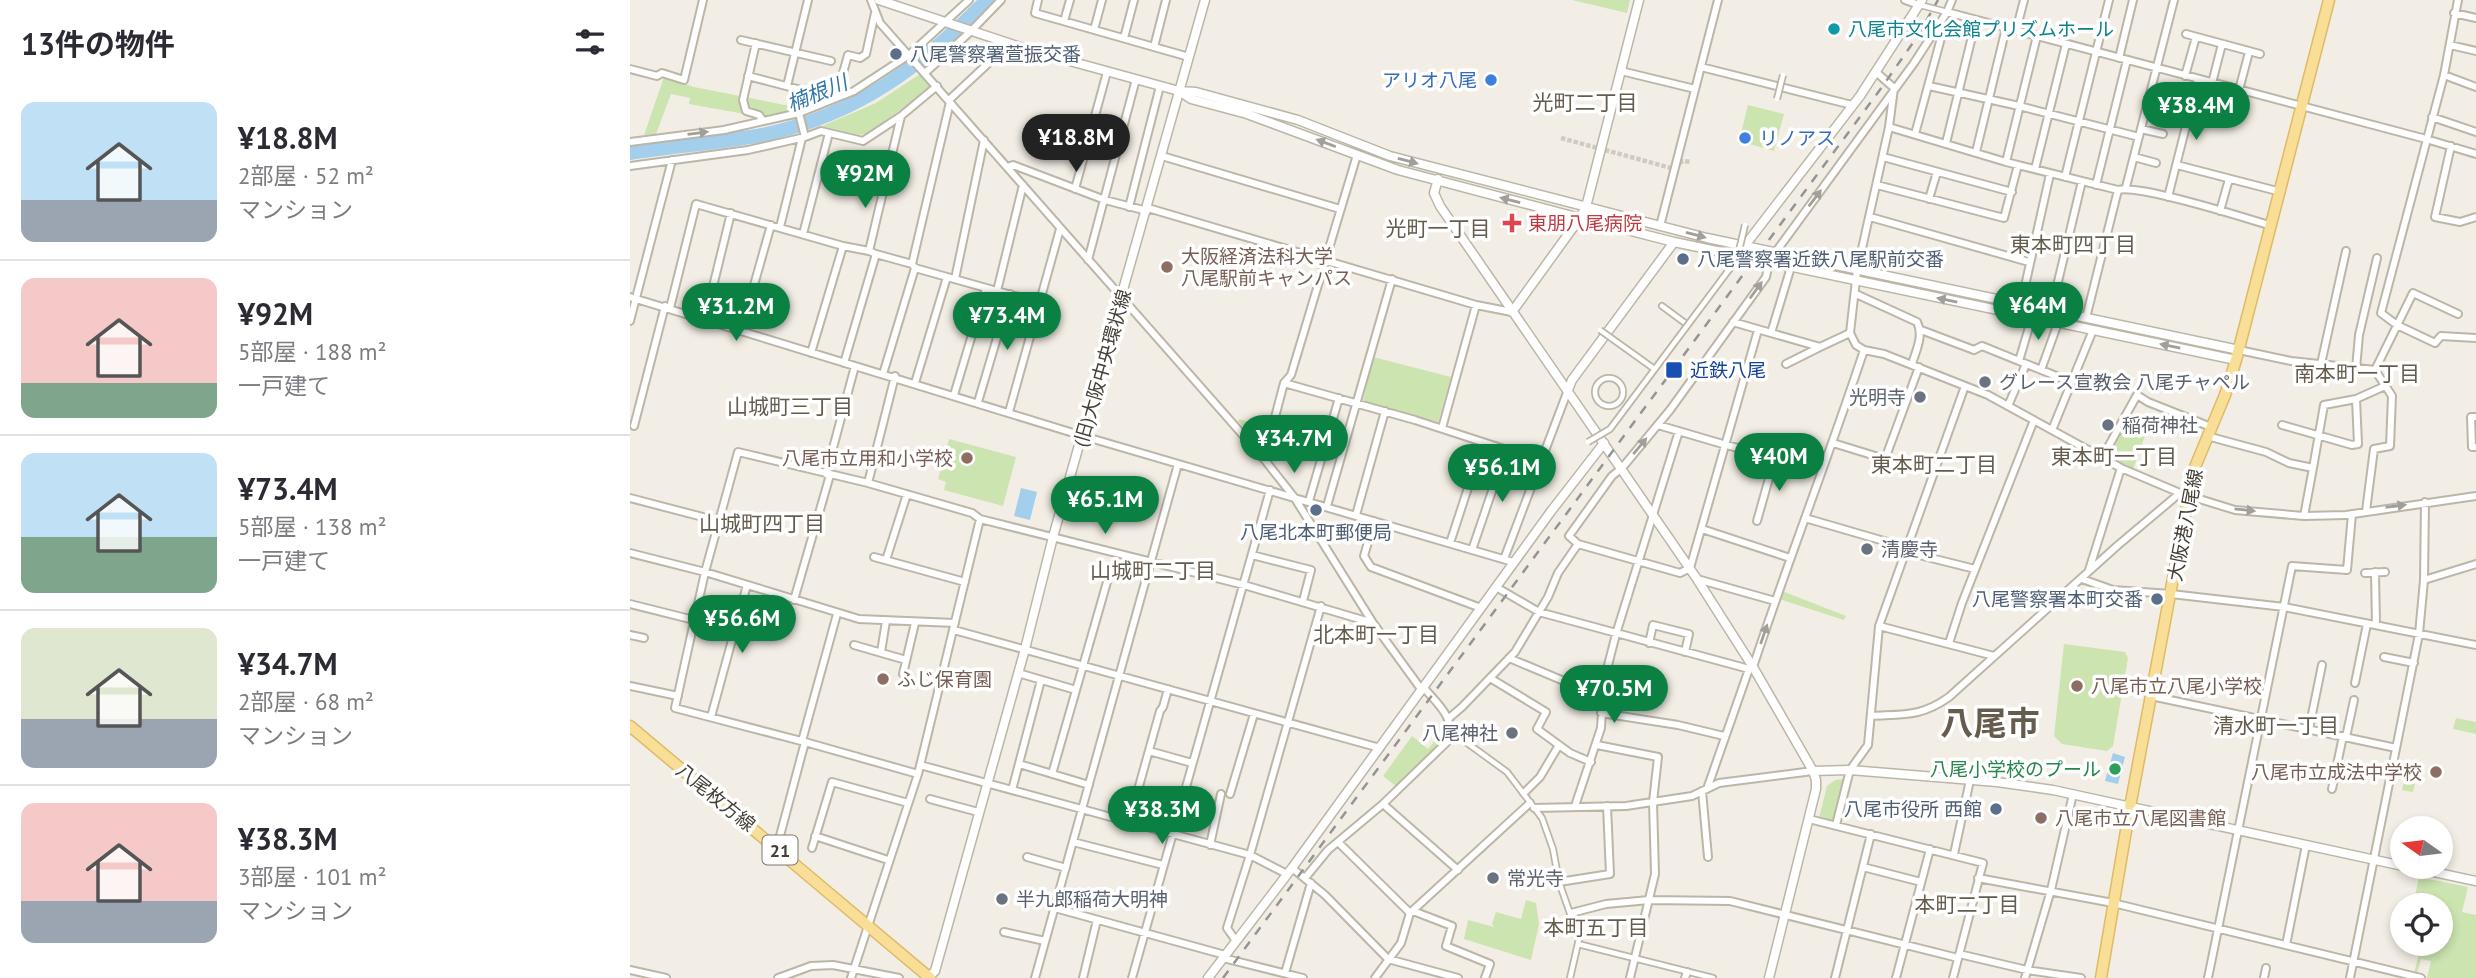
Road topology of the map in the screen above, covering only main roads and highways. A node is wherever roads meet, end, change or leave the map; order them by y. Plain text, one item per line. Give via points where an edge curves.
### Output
1 (2329, 0) edge
2 (630, 726) edge
3 (929, 978) edge
4 (2101, 978) edge

1 - 4 main road, 大阪港八尾線 via 2238,355 2185,494
2 - 3 main road, 八尾枚方線 / 21

